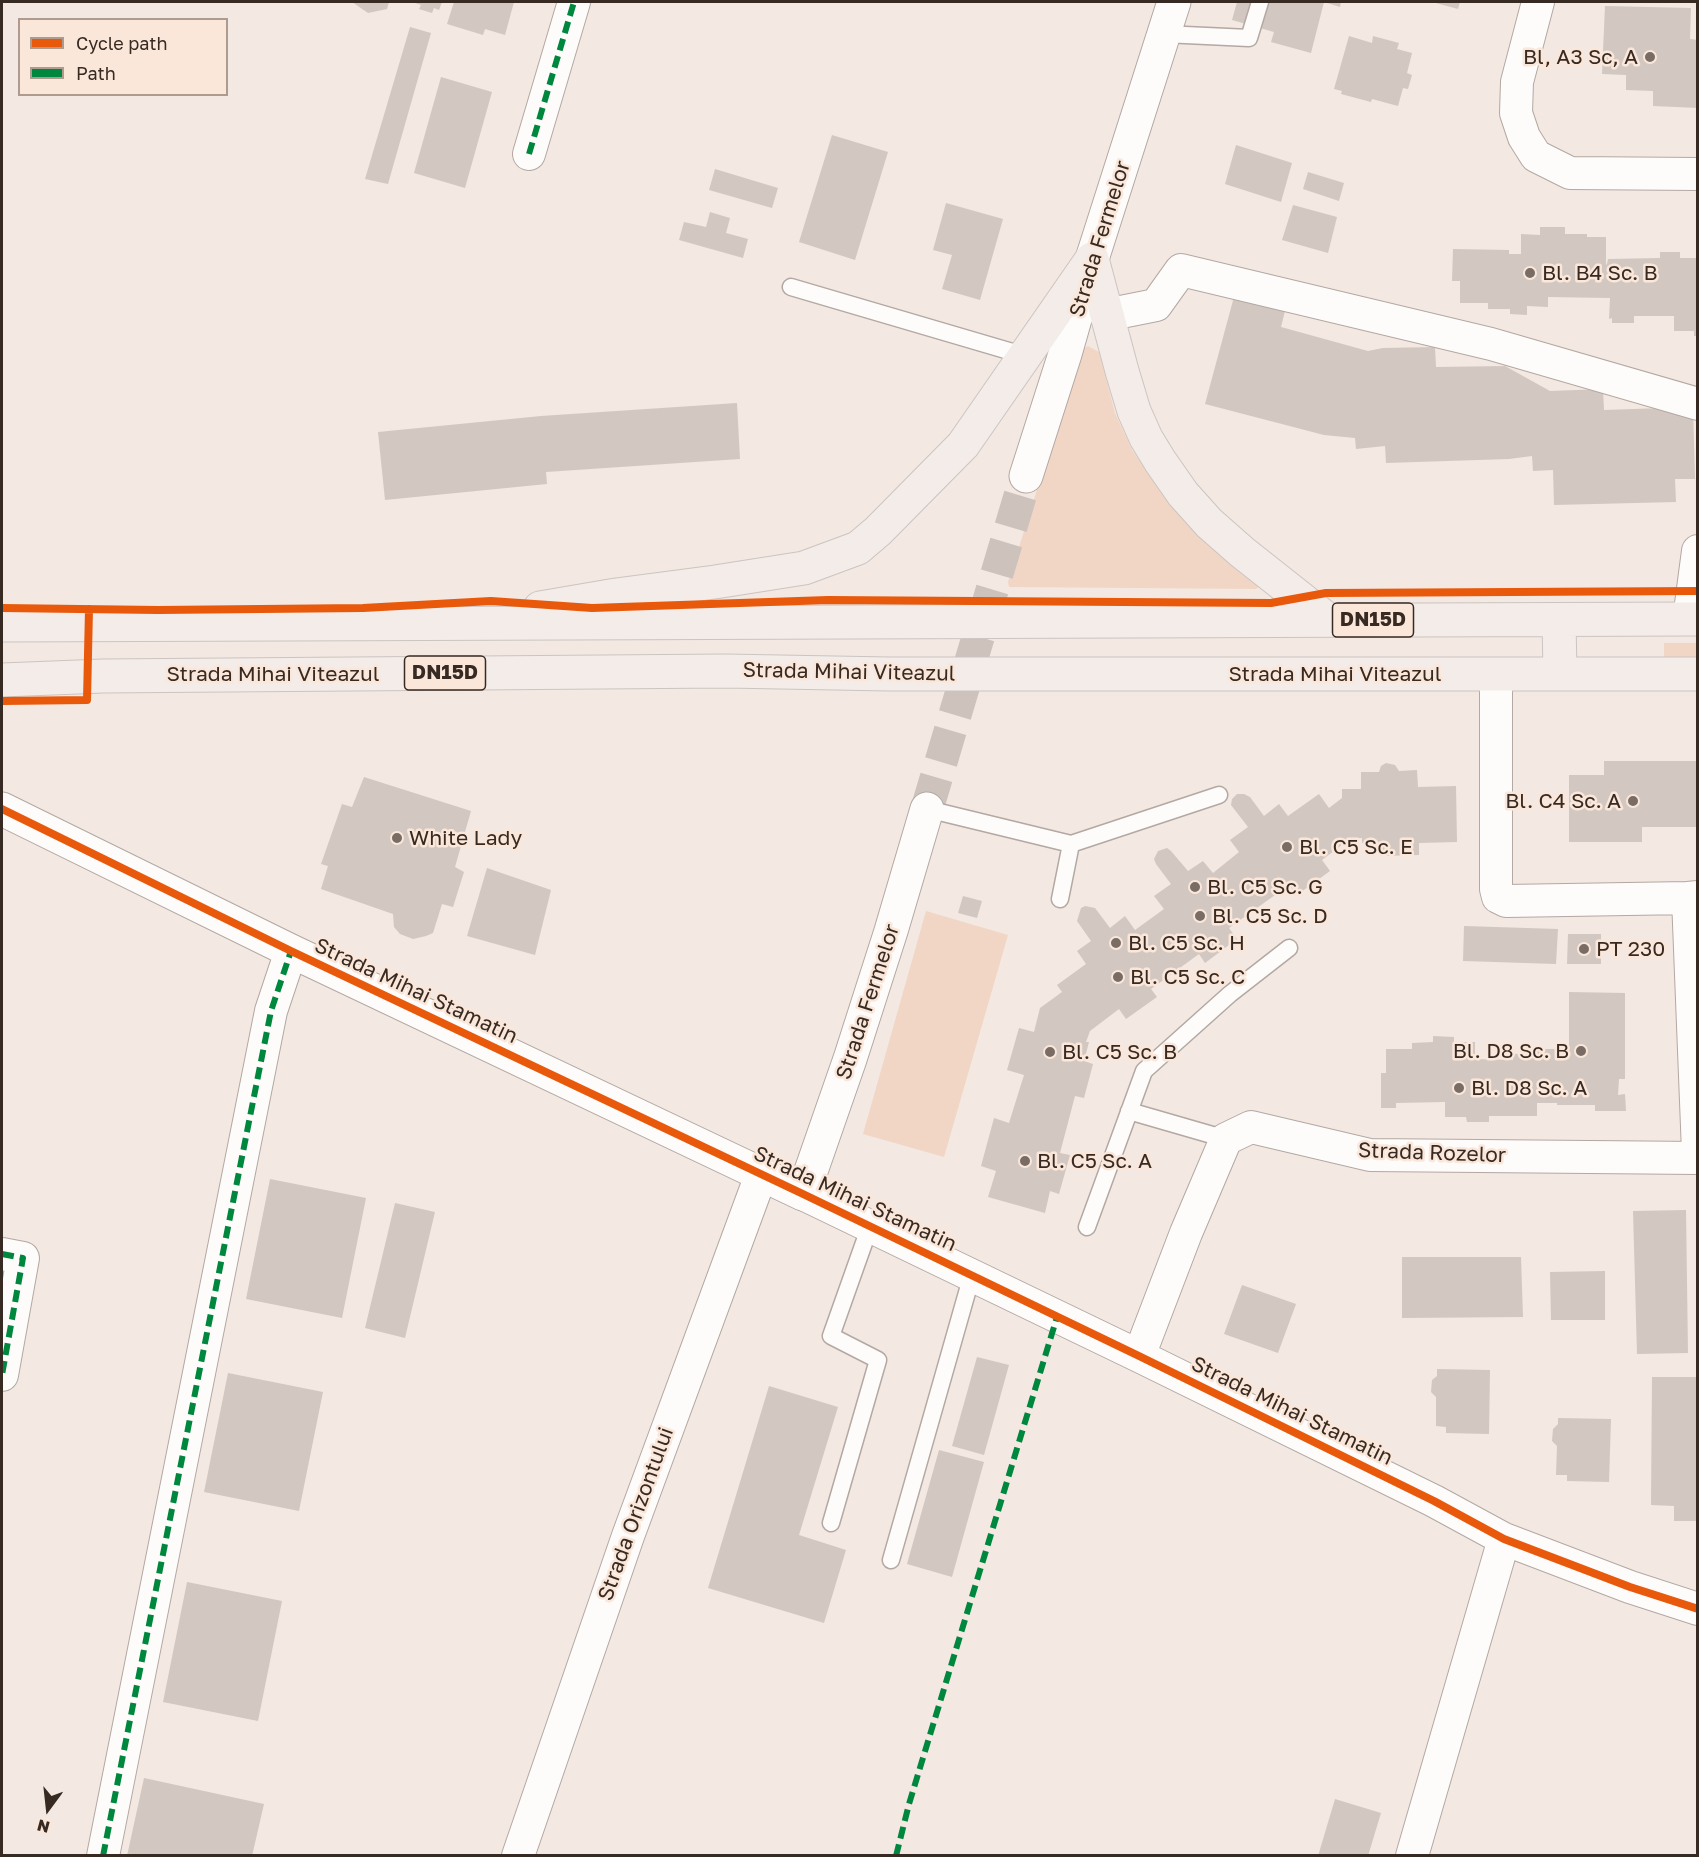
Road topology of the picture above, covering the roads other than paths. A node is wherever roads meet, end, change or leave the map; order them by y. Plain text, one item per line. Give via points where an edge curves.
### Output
1 (574, 2) edge
2 (1174, 2) edge
3 (1260, 2) edge
4 (1538, 2) edge
5 (1164, 34) junction
6 (529, 154) dead end
7 (1698, 174) edge
8 (1092, 259) junction
9 (791, 287) dead end
10 (1107, 315) junction
11 (1026, 356) junction
12 (1698, 404) edge
13 (1026, 476) tunnel mouth
14 (1698, 551) edge
15 (1693, 619) edge
16 (1329, 620) junction
17 (1559, 620) junction
18 (456, 624) junction
19 (2, 625) edge
20 (1496, 674) junction
21 (1560, 674) junction
22 (1698, 674) edge
23 (2, 680) edge
24 (1219, 795) dead end
25 (2, 809) edge
26 (927, 809) joint
27 (1071, 844) junction
28 (1693, 898) edge
29 (1060, 899) dead end
30 (1289, 948) dead end
31 (291, 951) junction
32 (1129, 1111) junction
33 (1226, 1139) junction
34 (1698, 1152) edge
35 (1698, 1158) edge
36 (761, 1175) junction
37 (802, 1194) junction
38 (870, 1226) junction
39 (1087, 1227) dead end
40 (2, 1254) edge
41 (972, 1275) junction
42 (1139, 1356) junction
43 (2, 1375) edge
44 (831, 1523) dead end
45 (1504, 1539) junction
46 (891, 1560) dead end
47 (1698, 1609) edge
48 (103, 1856) edge
49 (518, 1856) edge
50 (1412, 1856) edge

1 - 6 street
2 - 5 street, Strada Fermelor
3 - 5 lane via 1249,38
4 - 7 street via 1516,82 1516,113 1536,156 1570,173
5 - 8 street, Strada Fermelor
8 - 10 main road
8 - 11 main road
8 - 13 street, Strada Fermelor
9 - 11 lane
10 - 12 street via 1156,305 1181,270 1491,344
10 - 16 main road via 1138,420 1183,494 1242,552
11 - 18 main road via 963,446 858,548 804,568 616,595
14 - 15 street
15 - 17 main road, DN15D
16 - 17 main road, DN15D
16 - 18 main road, DN15D
17 - 21 main road
18 - 19 main road, DN15D
20 - 21 main road, Strada Mihai Viteazul / DN15D
20 - 23 main road, Strada Mihai Viteazul / DN15D via 726,671
20 - 28 street via 1498,897 1506,901
21 - 22 main road, Strada Mihai Viteazul / DN15D
24 - 27 lane
25 - 31 street, Strada Mihai Stamatin
26 - 27 lane
26 - 37 street, Strada Fermelor via 891,931
27 - 29 lane
28 - 34 street
30 - 32 lane via 1230,994 1144,1071
31 - 36 street, Strada Mihai Stamatin
31 - 48 street via 271,1011
32 - 33 lane
32 - 39 lane
33 - 35 street, Strada Rozelor via 1251,1127 1370,1155
33 - 42 street
36 - 37 street, Strada Mihai Stamatin
36 - 49 street, Strada Orizontului via 628,1536
37 - 38 street, Strada Mihai Stamatin
38 - 41 street, Strada Mihai Stamatin
38 - 44 lane via 831,1336 878,1360
40 - 43 street via 23,1258
41 - 42 street, Strada Mihai Stamatin
41 - 46 lane
42 - 45 street, Strada Mihai Stamatin
45 - 47 street, Strada Mihai Stamatin
45 - 50 street

